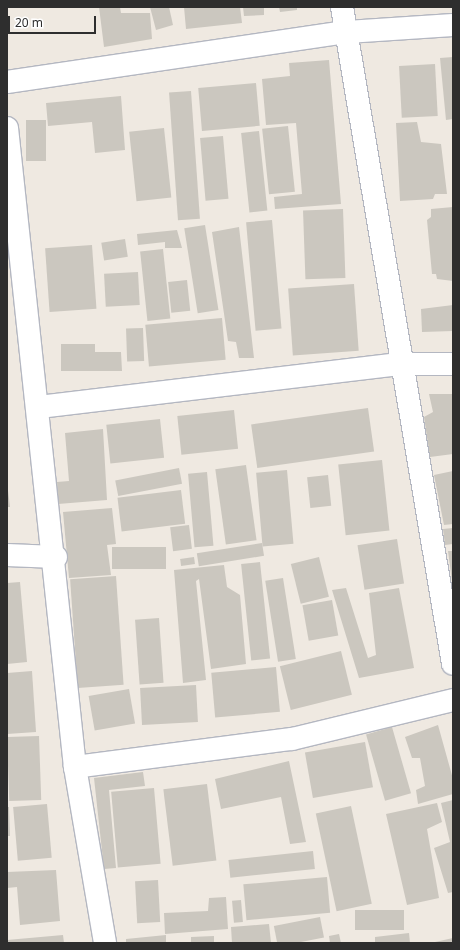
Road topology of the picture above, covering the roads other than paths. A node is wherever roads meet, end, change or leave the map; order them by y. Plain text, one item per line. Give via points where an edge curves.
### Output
1 (342, 7) edge
2 (453, 25) edge
3 (347, 32) junction
4 (7, 82) edge
5 (7, 128) edge
6 (401, 364) junction
7 (453, 364) edge
8 (39, 407) junction
9 (7, 556) edge
10 (56, 557) junction
11 (453, 664) edge
12 (453, 700) edge
13 (75, 766) junction
14 (105, 943) edge

1 - 3 street
2 - 3 street
3 - 4 street
3 - 6 street
5 - 8 street
6 - 7 street
6 - 8 street
6 - 11 street
8 - 10 street
9 - 10 street
10 - 13 street
12 - 13 street via 292,739
13 - 14 street

